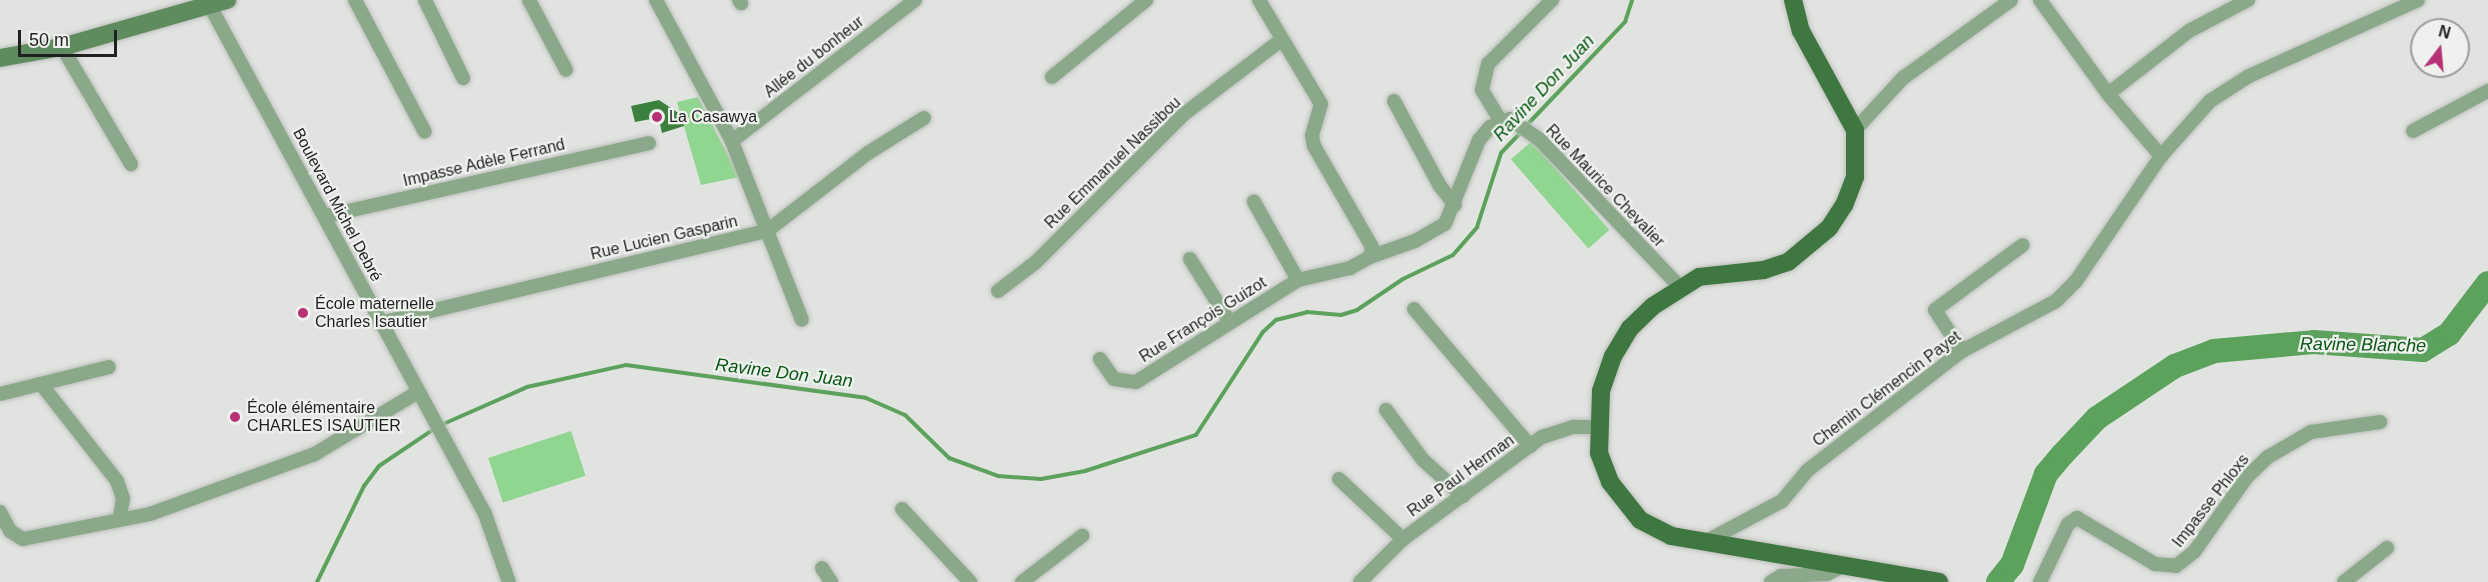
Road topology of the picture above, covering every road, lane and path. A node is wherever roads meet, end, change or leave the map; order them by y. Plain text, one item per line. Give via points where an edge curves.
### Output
1 (355, 0) edge
2 (424, 0) edge
3 (529, 0) edge
4 (656, 0) edge
5 (915, 0) edge
6 (1146, 0) edge
7 (1259, 0) edge
8 (1552, 0) edge
9 (2011, 0) edge
10 (2040, 0) edge
11 (2248, 0) edge
12 (2418, 0) edge
13 (1797, 2) edge
14 (219, 3) edge
15 (1281, 40) junction
16 (62, 47) junction
17 (0, 58) edge
18 (566, 70) dead end
19 (1052, 77) dead end
20 (464, 78) dead end
21 (2488, 91) edge
22 (2108, 94) junction
23 (1394, 101) dead end
24 (924, 118) dead end
25 (1500, 120) junction
26 (1855, 130) junction
27 (2413, 131) dead end
28 (425, 132) dead end
29 (732, 141) junction
30 (649, 143) dead end
31 (2161, 156) junction
32 (131, 164) dead end
33 (1254, 202) dead end
34 (1455, 205) junction
35 (326, 216) junction
36 (767, 231) junction
37 (2023, 244) dead end
38 (1370, 257) junction
39 (1190, 259) dead end
40 (1298, 280) junction
41 (1680, 287) junction
42 (998, 291) dead end
43 (1414, 309) dead end
44 (802, 320) dead end
45 (1229, 321) junction
46 (380, 323) junction
47 (1962, 351) junction
48 (1100, 359) dead end
49 (110, 367) dead end
50 (40, 384) junction
51 (418, 392) junction
52 (0, 394) edge
53 (1386, 410) dead end
54 (2380, 422) dead end
55 (1597, 427) junction
56 (1530, 446) junction
57 (1339, 479) dead end
58 (1463, 496) junction
59 (902, 509) dead end
60 (0, 512) edge
61 (120, 517) junction
62 (1082, 536) dead end
63 (1403, 539) junction
64 (1703, 543) junction
65 (2387, 548) dead end
66 (1843, 566) junction
67 (822, 568) dead end
68 (509, 582) edge
69 (831, 582) edge
70 (970, 582) edge
71 (1022, 582) edge
72 (1360, 582) edge
73 (1771, 582) edge
74 (1939, 582) edge
75 (2040, 582) edge
76 (2344, 582) edge

1 - 28 street
2 - 20 street
3 - 18 street
4 - 29 street
5 - 29 street, Allée du bonheur
6 - 19 street
7 - 15 street
8 - 25 street via 1488,64 1482,90
9 - 26 street via 1903,78
10 - 22 street
11 - 22 street via 2189,31
12 - 31 street, Chemin Clémencin Payet via 2249,76 2210,101
13 - 26 main road via 1801,31
14 - 16 main road
14 - 35 street, Boulevard Michel Debré
15 - 38 street via 1321,104 1314,146 1370,242
15 - 42 street, Rue Emmanuel Nassibou via 1184,114 1036,262
16 - 17 main road
16 - 32 street
21 - 27 street
22 - 31 street
23 - 34 street via 1440,186
24 - 36 street, Rue Lucien Gasparin via 858,160
25 - 34 street via 1479,140
25 - 41 street, Rue Maurice Chevalier via 1521,124 1539,139
26 - 41 main road via 1856,169 1844,205 1809,248 1764,270 1716,272
29 - 36 street
30 - 35 street, Impasse Adèle Ferrand
31 - 47 street, Chemin Clémencin Payet via 2076,281 2056,301
33 - 40 street
34 - 38 street via 1444,224 1431,234
35 - 46 street, Boulevard Michel Debré
36 - 44 street
36 - 46 street, Rue Lucien Gasparin
37 - 47 street via 1935,310
38 - 40 street, Rue François Guizot via 1350,268
39 - 45 street
40 - 45 street, Rue François Guizot
41 - 55 main road via 1630,328 1613,356 1600,391
43 - 56 street
45 - 48 street, Rue François Guizot via 1136,382 1114,379
46 - 51 street, Boulevard Michel Debré
47 - 64 street, Chemin Clémencin Payet via 1808,470 1787,497
49 - 50 street
50 - 52 street
50 - 61 street via 117,481 123,498
51 - 61 street via 315,454 150,514
51 - 68 street, Boulevard Michel Debré via 486,514
53 - 58 street via 1423,460
54 - 75 street, Impasse Phloxs via 2311,432 2268,457 2247,477 2194,552 2176,566 2155,564 2077,518 2068,524
55 - 56 street, Rue Paul Herman via 1574,427
55 - 64 main road via 1599,453 1610,482 1640,520 1671,536
56 - 58 street, Rue Paul Herman
57 - 63 street
58 - 63 street, Rue Paul Herman
59 - 70 street
60 - 61 street via 10,531 23,539
62 - 71 street
63 - 72 street, Rue Paul Herman
64 - 66 main road
65 - 76 street
66 - 73 street via 1827,574 1781,576
66 - 74 main road
67 - 69 street

